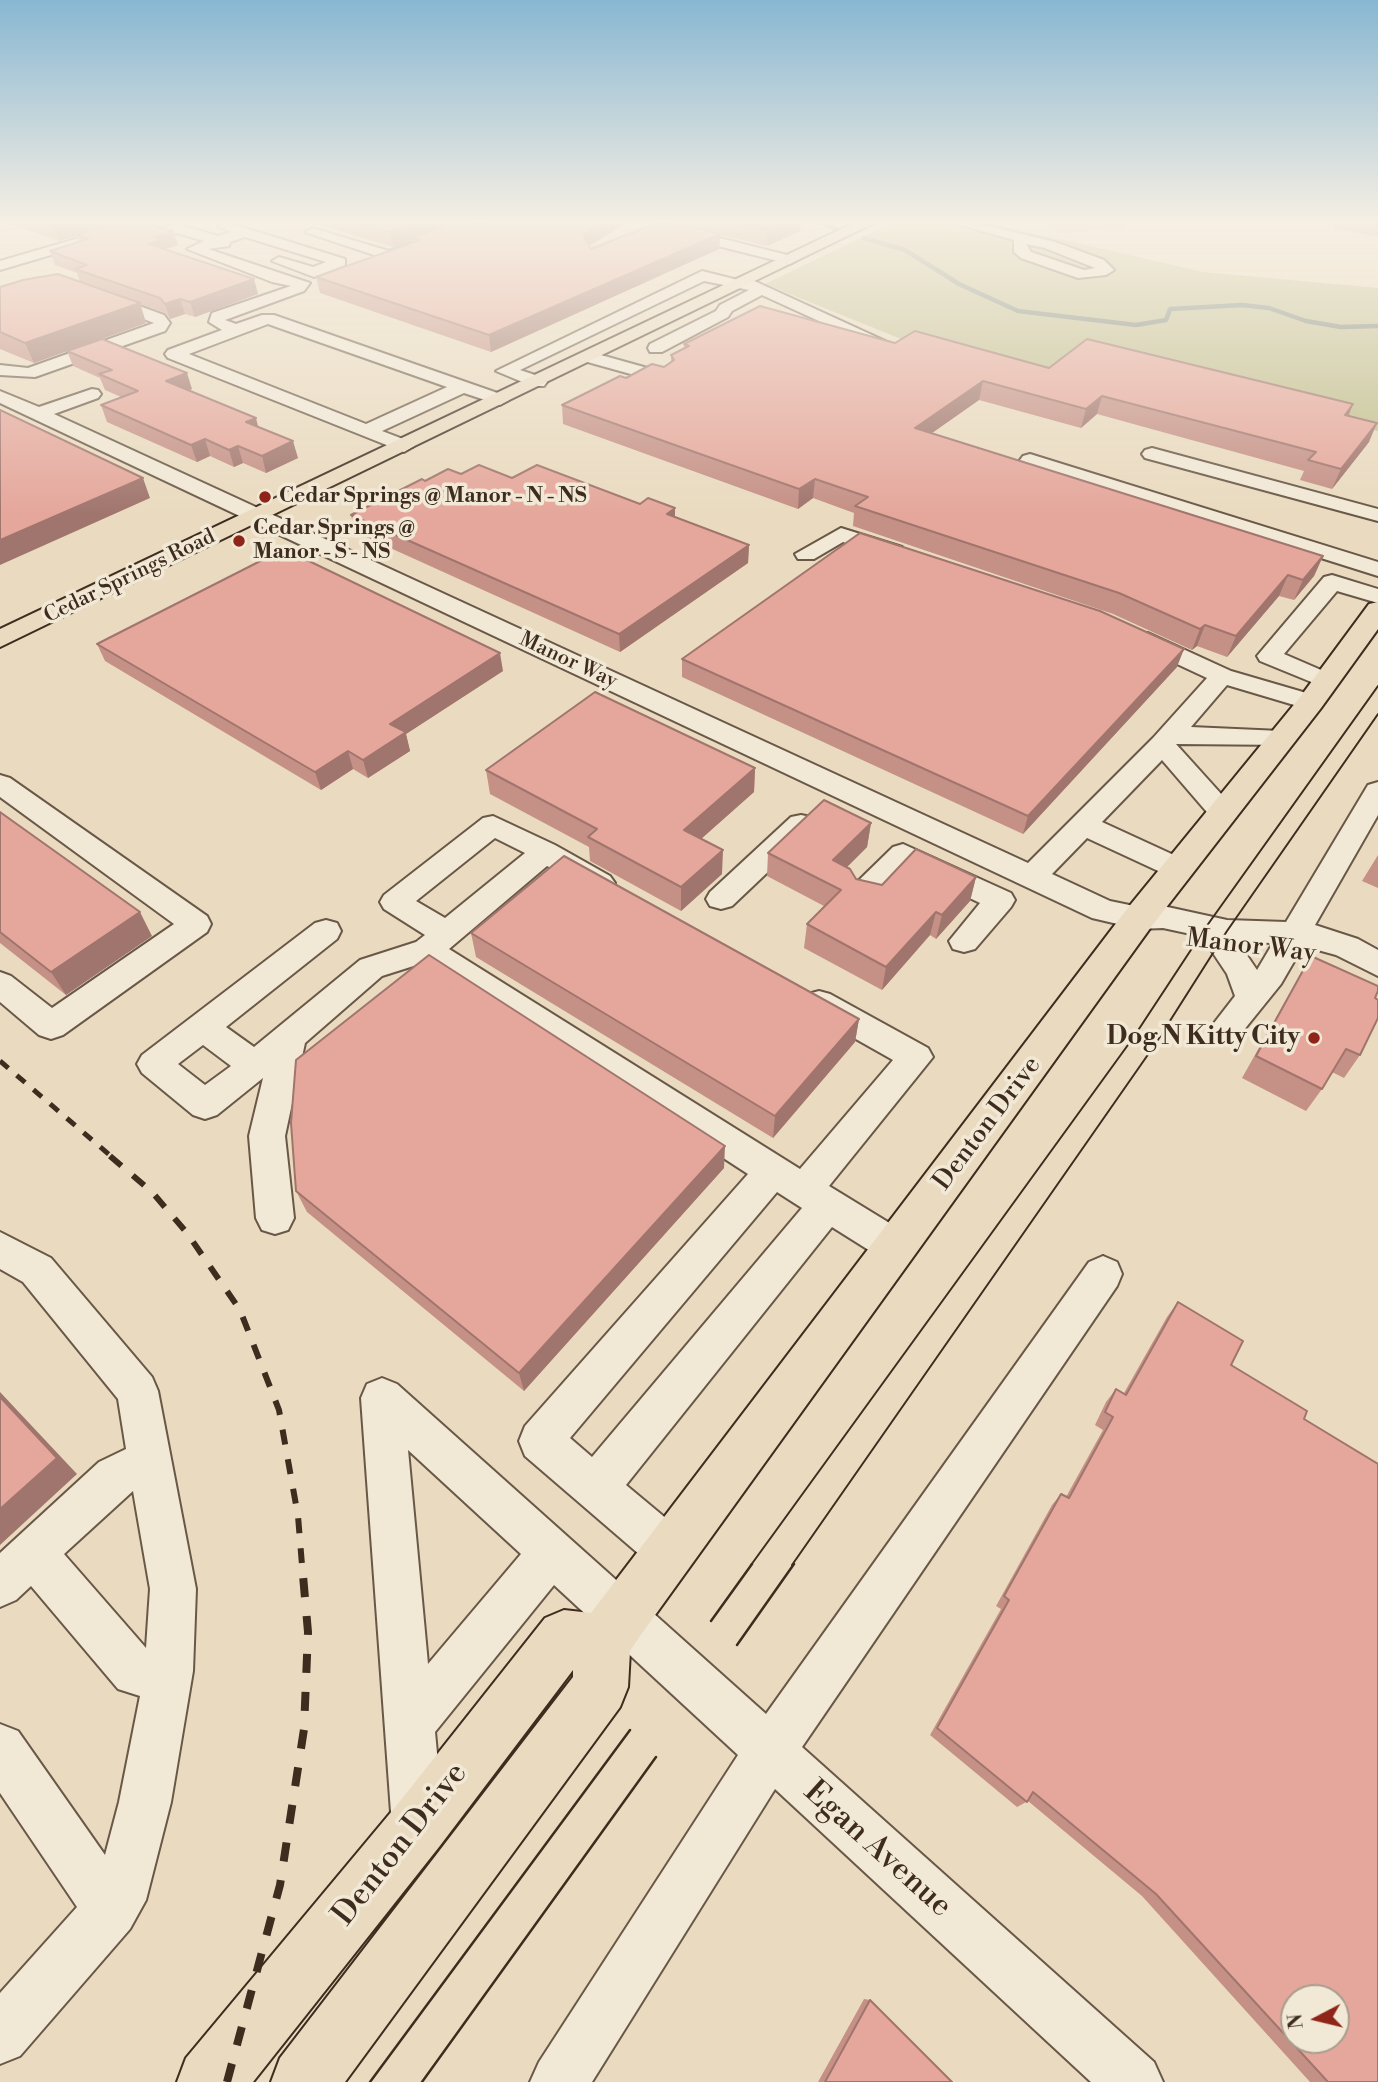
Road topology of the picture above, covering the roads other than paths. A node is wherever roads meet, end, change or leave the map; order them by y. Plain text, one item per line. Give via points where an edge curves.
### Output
1 (160, 320) edge
2 (217, 320) edge
3 (262, 320) edge
4 (274, 320) edge
5 (610, 320) edge
6 (671, 320) edge
7 (828, 320) edge
8 (733, 321) joint
9 (236, 330) junction
10 (887, 346) edge
11 (590, 357) junction
12 (0, 370) edge
13 (663, 378) edge
14 (538, 382) junction
15 (463, 387) junction
16 (92, 394) dead end
17 (500, 400) junction
18 (4, 402) edge
19 (38, 414) junction
20 (89, 417) dead end
21 (65, 426) junction
22 (366, 431) junction
23 (404, 446) junction
24 (1152, 454) dead end
25 (1030, 460) dead end
26 (1378, 515) edge
27 (257, 516) junction
28 (806, 554) dead end
29 (919, 560) edge
30 (1378, 569) edge
31 (1378, 596) edge
32 (1378, 610) edge
33 (1115, 626) edge
34 (0, 639) edge
35 (1222, 676) junction
36 (1319, 691) junction
37 (1166, 739) junction
38 (1281, 739) junction
39 (0, 784) edge
40 (839, 788) junction
41 (1378, 791) edge
42 (1222, 812) junction
43 (1083, 825) junction
44 (952, 840) junction
45 (545, 852) junction
46 (928, 866) junction
47 (1179, 869) junction
48 (1028, 876) junction
49 (864, 893) edge
50 (622, 895) edge
51 (721, 900) dead end
52 (1000, 900) junction
53 (1139, 918) junction
54 (326, 931) dead end
55 (964, 941) dead end
56 (437, 942) junction
57 (1288, 942) junction
58 (1225, 947) junction
59 (1373, 962) edge
60 (0, 984) edge
61 (797, 992) edge
62 (1251, 996) junction
63 (203, 1027) junction
64 (1227, 1027) dead end
65 (290, 1037) junction
66 (255, 1066) junction
67 (802, 1188) junction
68 (275, 1218) dead end
69 (896, 1247) junction
70 (0, 1249) edge
71 (1103, 1274) dead end
72 (150, 1461) junction
73 (595, 1488) junction
74 (553, 1551) junction
75 (670, 1551) junction
76 (33, 1553) junction
77 (0, 1584) edge
78 (612, 1629) junction
79 (169, 1671) junction
80 (410, 1724) junction
81 (0, 1749) edge
82 (769, 1752) junction
83 (418, 1826) junction
84 (111, 1910) junction
85 (0, 2036) edge
86 (210, 2082) edge
87 (304, 2082) edge
88 (559, 2082) edge
89 (1134, 2082) edge

1 - 12 street via 159,328 29,373
2 - 9 street
3 - 9 street
4 - 15 street
5 - 14 lane via 505,371
6 - 11 main road, Cedar Springs Road
7 - 10 street
8 - 8 street via 679,355 656,348
9 - 22 street via 174,354
11 - 13 street
11 - 14 main road, Cedar Springs Road
14 - 17 main road, Cedar Springs Road
15 - 17 street
15 - 22 street
16 - 19 street
17 - 23 main road, Cedar Springs Road
18 - 19 street, Manor Way
19 - 21 street, Manor Way
20 - 21 street
21 - 27 street, Manor Way
22 - 23 street
23 - 27 main road, Cedar Springs Road
24 - 26 street
25 - 30 street
27 - 34 main road, Cedar Springs Road
27 - 40 street, Manor Way
28 - 29 street via 841,534
31 - 36 street via 1332,582 1269,656
32 - 36 main road, Denton Drive
33 - 35 street
35 - 36 street
35 - 37 street
36 - 38 main road, Denton Drive
37 - 38 street
37 - 42 street
37 - 43 street
38 - 42 main road, Denton Drive
39 - 60 lane via 196,924 51,1026
40 - 44 street, Manor Way
40 - 51 street
41 - 57 street
42 - 47 main road, Denton Drive
43 - 47 street
43 - 48 street
44 - 46 street
44 - 48 street, Manor Way
45 - 50 street
45 - 56 street
45 - 56 street via 493,825 395,902
46 - 49 lane via 903,854
46 - 52 lane
47 - 53 main road, Denton Drive
48 - 52 street
48 - 53 street, Manor Way via 1103,911
52 - 55 lane
53 - 57 street, Manor Way via 1163,917
53 - 58 street, Manor Way via 1158,933
53 - 69 main road, Denton Drive
54 - 63 street
56 - 65 street via 371,968
56 - 67 street
57 - 58 street, Manor Way
57 - 59 street, Manor Way via 1350,961
57 - 62 street via 1270,976
58 - 62 street via 1242,971
61 - 67 street via 916,1057
62 - 64 street
63 - 66 street
63 - 66 street via 154,1064 205,1105
65 - 66 street
65 - 68 street via 267,1136
67 - 69 street
67 - 73 street
67 - 73 street via 540,1441
69 - 75 main road, Denton Drive
70 - 72 street via 37,1270 138,1391
71 - 82 street
72 - 76 street via 114,1476
72 - 79 street via 173,1589
73 - 75 street
74 - 78 street, Egan Avenue
74 - 80 street
74 - 80 street, Egan Avenue via 382,1398
75 - 78 main road, Denton Drive
76 - 77 street
76 - 79 street via 135,1672
78 - 82 street, Egan Avenue
78 - 83 main road, Denton Drive via 564,1637
78 - 87 main road via 600,1687
79 - 84 street via 145,1802 119,1900
80 - 83 street
81 - 84 street
82 - 88 street
82 - 89 street, Egan Avenue
83 - 86 main road, Denton Drive
84 - 85 street

